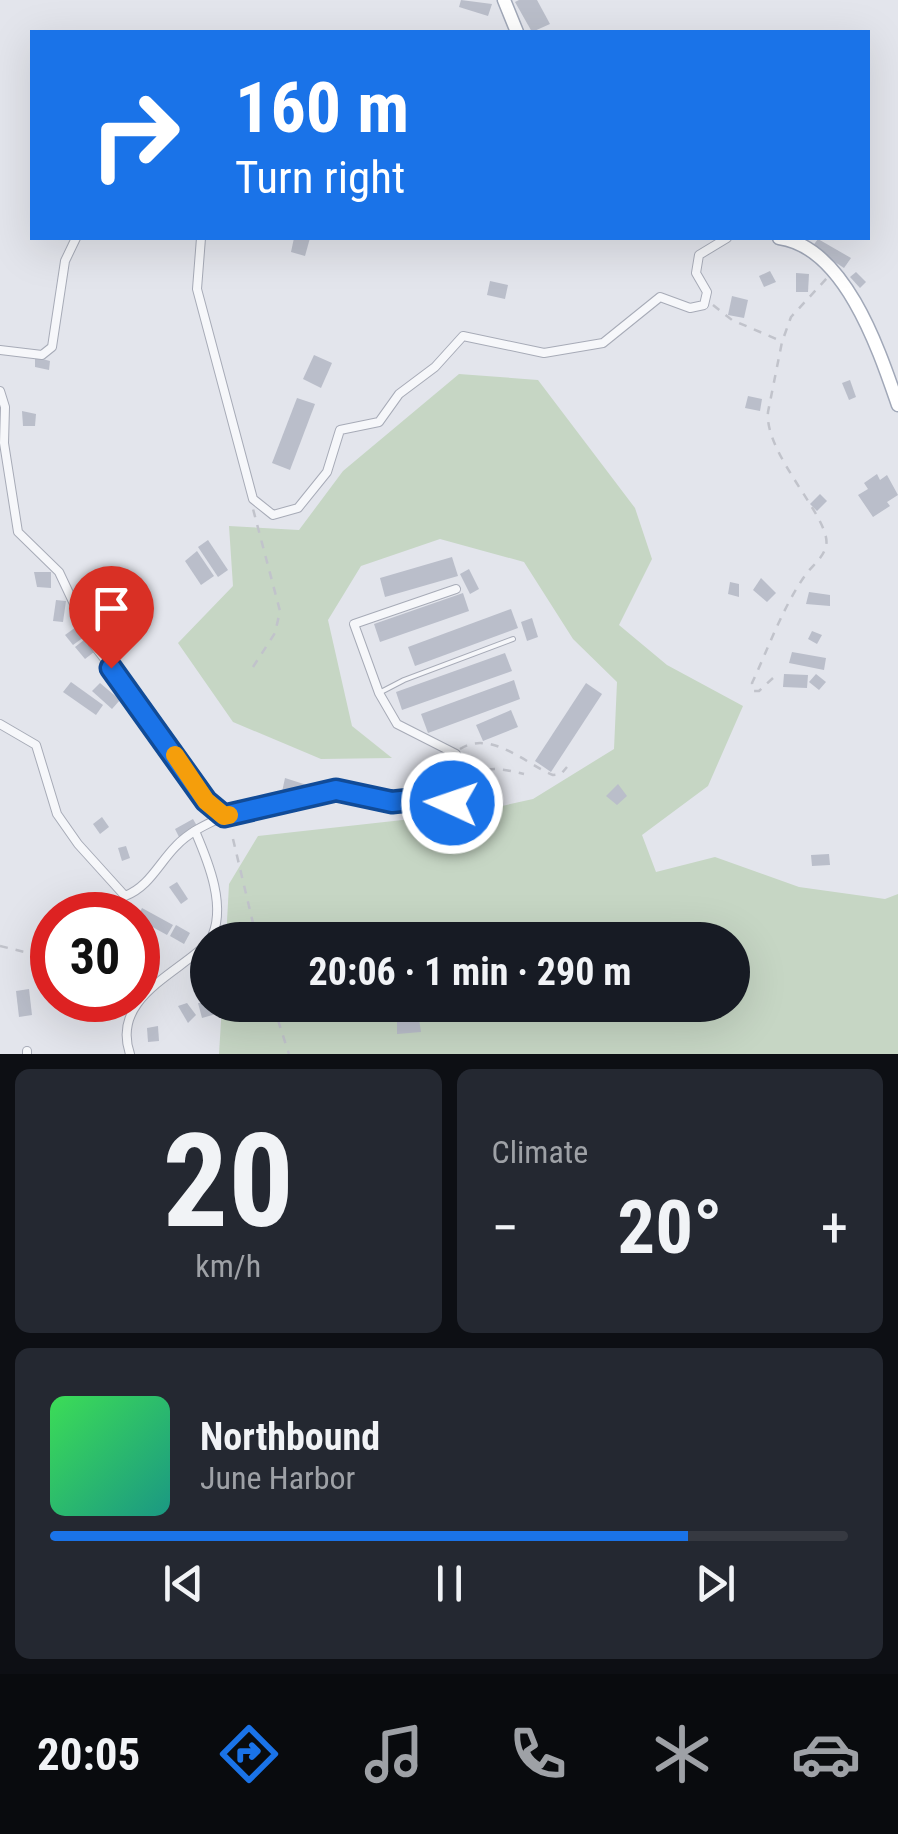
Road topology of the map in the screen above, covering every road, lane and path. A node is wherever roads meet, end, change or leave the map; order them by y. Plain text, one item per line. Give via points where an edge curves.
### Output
1 (504, 0) edge
2 (516, 30) edge
3 (75, 240) edge
4 (202, 240) edge
5 (725, 240) edge
6 (788, 240) edge
7 (836, 272) junction
8 (705, 299) junction
9 (782, 342) junction
10 (0, 350) edge
11 (0, 391) edge
12 (898, 405) edge
13 (250, 487) junction
14 (456, 588) dead end
15 (513, 640) dead end
16 (252, 667) dead end
17 (773, 678) dead end
18 (379, 694) junction
19 (0, 724) edge
20 (456, 754) junction
21 (566, 768) dead end
22 (524, 774) dead end
23 (468, 786) junction
24 (224, 816) junction
25 (196, 831) junction
26 (234, 840) dead end
27 (121, 892) edge
28 (131, 892) edge
29 (215, 922) edge
30 (253, 922) edge
31 (0, 946) edge
32 (30, 953) edge
33 (190, 955) edge
34 (278, 1022) edge
35 (130, 1054) edge
36 (289, 1054) edge

1 - 2 main road
3 - 10 street via 52,347 42,356
4 - 13 street via 197,289
5 - 8 street via 699,255 696,273
6 - 7 main road
7 - 9 path via 791,318
7 - 12 main road
8 - 9 path via 732,320
8 - 13 street via 690,308 660,297 603,342 544,352 463,336 398,394 379,422 340,430 327,472 298,508 272,515
9 - 17 path via 767,423 827,535 753,691
11 - 24 street via 18,532 59,572 93,644 206,801
13 - 16 path via 280,611 275,633
14 - 18 street via 354,624
15 - 18 lane
18 - 20 street via 397,724
19 - 27 street via 36,744 56,814
20 - 21 path via 475,744 512,751 553,776
20 - 23 street
22 - 23 path via 482,770
23 - 24 street via 452,803 392,802 336,790
24 - 25 street
25 - 28 street
25 - 29 street via 208,862
26 - 30 path
31 - 32 path
33 - 35 street via 159,979 126,1022
34 - 36 path

